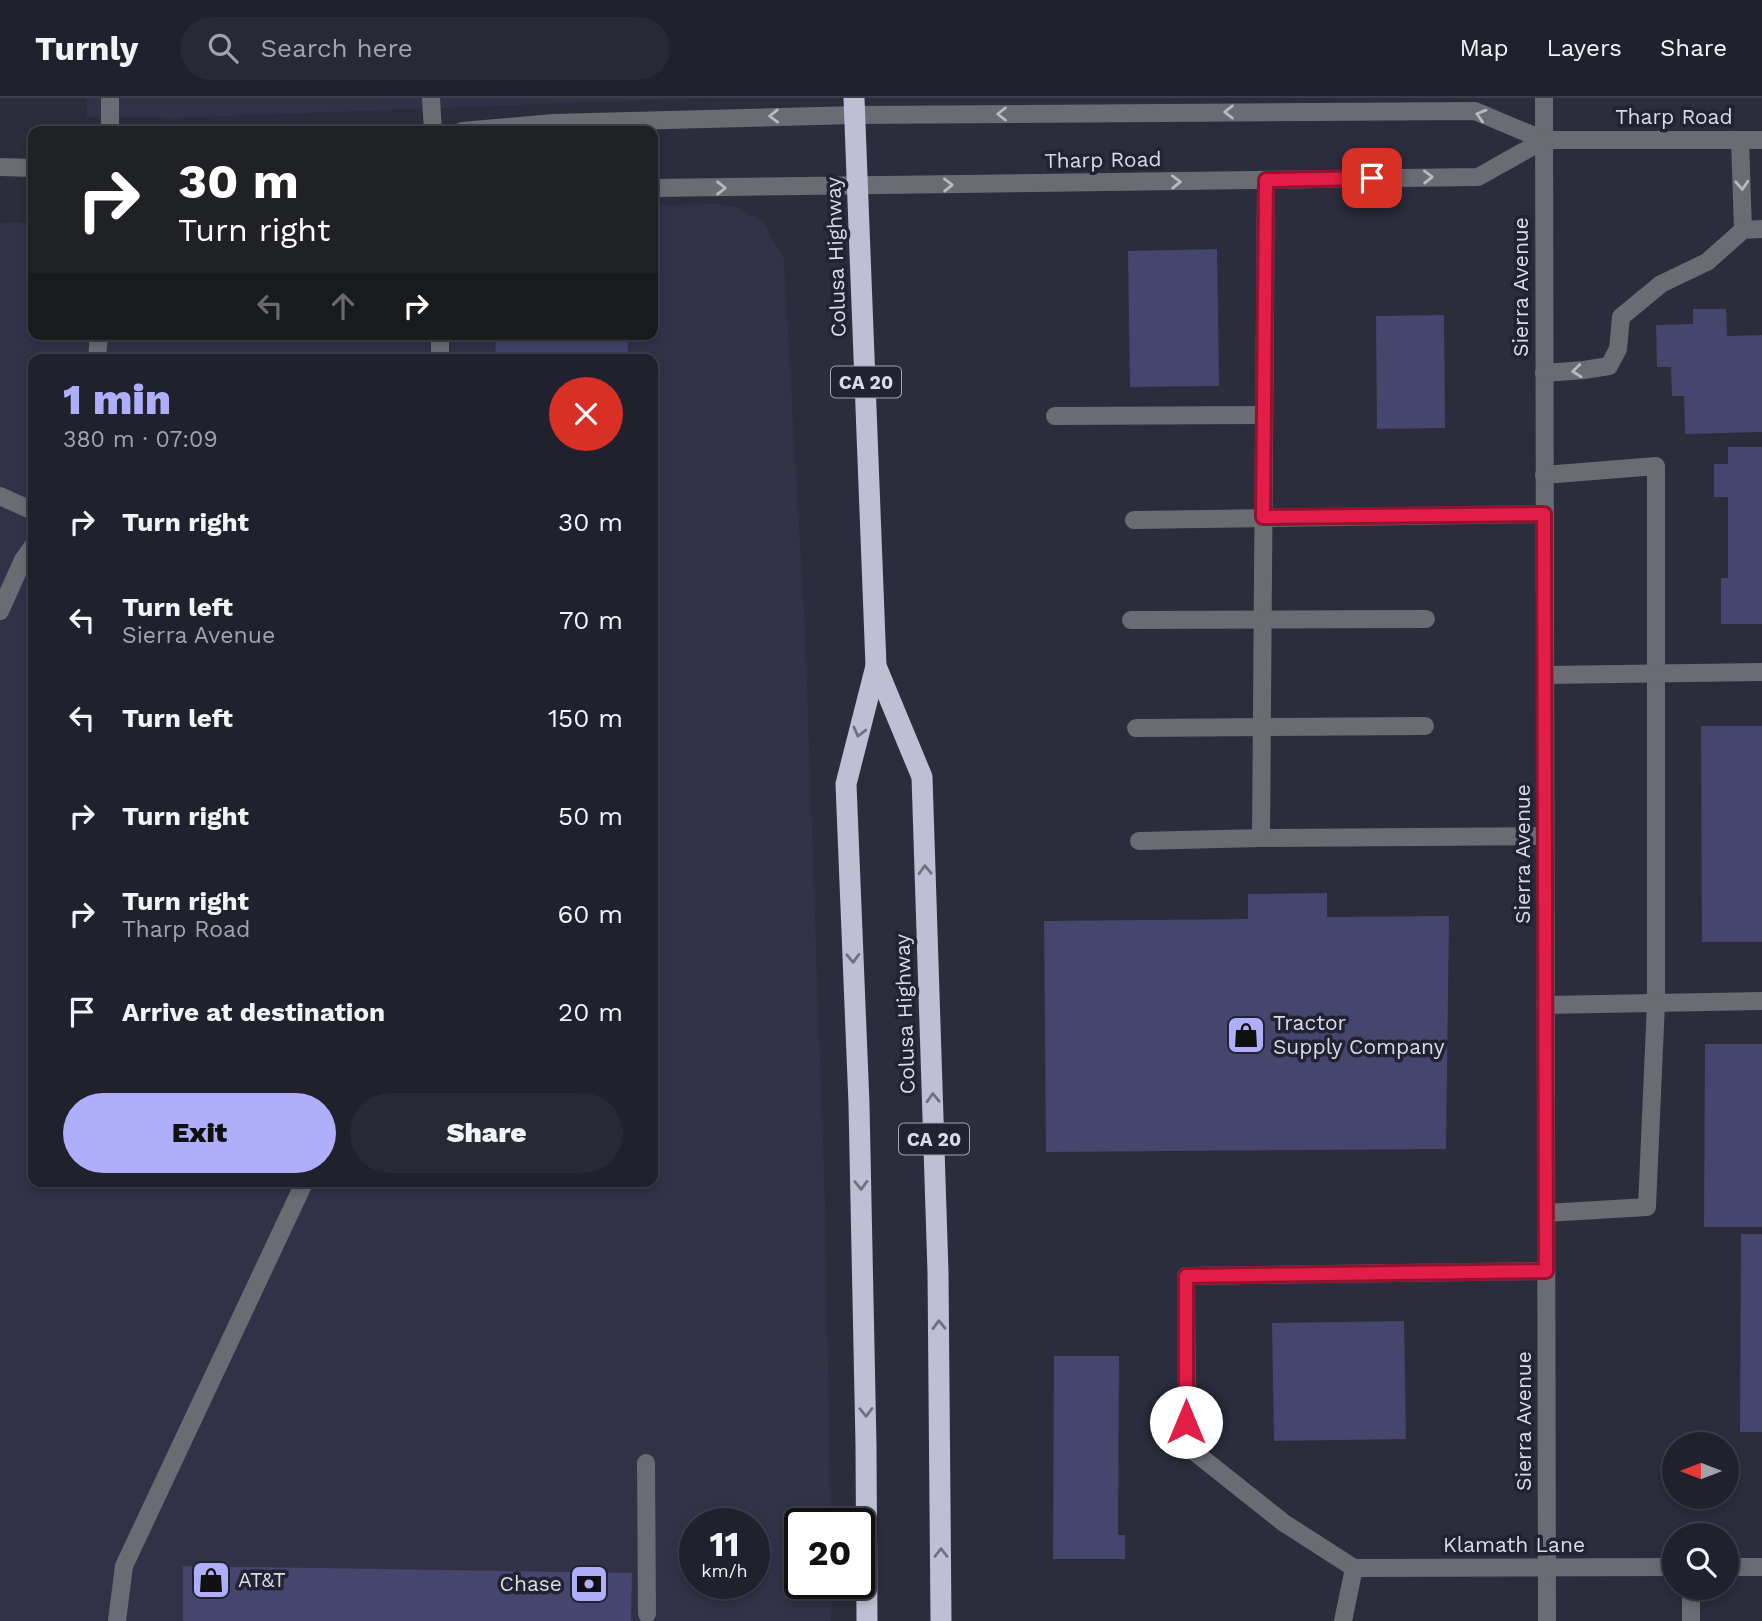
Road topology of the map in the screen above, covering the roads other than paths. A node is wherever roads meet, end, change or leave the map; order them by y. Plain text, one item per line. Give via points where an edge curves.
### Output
1 (110, 98) edge
2 (431, 98) edge
3 (1544, 98) edge
4 (1277, 105) edge
5 (854, 106) edge
6 (110, 126) edge
7 (433, 126) edge
8 (519, 126) edge
9 (1544, 140) junction
10 (1740, 140) junction
11 (1762, 140) edge
12 (0, 167) edge
13 (28, 167) edge
14 (1266, 180) junction
15 (858, 187) junction
16 (658, 188) edge
17 (1762, 229) edge
18 (1743, 230) junction
19 (1544, 373) junction
20 (1264, 415) junction
21 (1055, 416) dead end
22 (1544, 475) junction
23 (0, 496) edge
24 (28, 509) edge
25 (1544, 514) junction
26 (1263, 517) junction
27 (1133, 520) dead end
28 (28, 553) edge
29 (0, 611) edge
30 (1263, 618) junction
31 (1426, 619) dead end
32 (1131, 620) dead end
33 (876, 666) junction
34 (1762, 672) edge
35 (1654, 674) junction
36 (1545, 675) junction
37 (1425, 726) dead end
38 (1261, 727) junction
39 (1136, 728) dead end
40 (1545, 836) junction
41 (1261, 838) junction
42 (1139, 841) dead end
43 (1762, 1001) edge
44 (1656, 1003) junction
45 (1545, 1005) junction
46 (302, 1187) edge
47 (1546, 1213) junction
48 (1546, 1271) junction
49 (646, 1463) dead end
50 (1547, 1567) junction
51 (1662, 1567) edge
52 (1739, 1567) edge
53 (1762, 1567) edge
54 (1354, 1568) junction
55 (1691, 1600) edge
56 (647, 1614) dead end
57 (117, 1621) edge
58 (867, 1621) edge
59 (941, 1621) edge
60 (1343, 1621) edge
61 (1547, 1621) edge
62 (1691, 1621) edge

1 - 6 street
2 - 7 street
3 - 9 street, Sierra Avenue
4 -> 5 street, Tharp Road
9 -> 4 street, Tharp Road via 1475,111
5 -> 8 street, Tharp Road
5 - 15 highway, Colusa Highway / CA 20
9 - 10 street, Tharp Road
14 -> 9 street, Tharp Road via 1478,177
9 - 19 street, Sierra Avenue
10 - 11 street, Tharp Road
10 -> 18 street
12 - 13 street
15 -> 14 street, Tharp Road
14 - 20 street
16 -> 15 street, Tharp Road
15 - 33 highway, Colusa Highway / CA 20
17 - 18 street
18 -> 19 street via 1707,262 1661,284 1621,317 1618,349 1609,366
19 - 22 street, Sierra Avenue
20 - 21 street
20 - 26 street
22 - 25 street, Sierra Avenue
22 - 35 street via 1656,466
23 - 24 street
25 - 26 street
25 - 36 street, Sierra Avenue
26 - 27 street
26 - 30 street
28 - 29 street
30 - 31 street
30 - 32 street
30 - 38 street
33 -> 58 highway, Colusa Highway / CA 20 via 846,784 860,1143
59 -> 33 highway, Colusa Highway / CA 20 via 938,1272 922,776
34 - 35 street
35 - 36 street
35 - 44 street
36 - 40 street, Sierra Avenue
37 - 38 street
38 - 39 street
38 - 41 street
40 - 41 street
40 - 45 street, Sierra Avenue
41 - 42 street
43 - 44 street
44 - 45 street
44 - 47 street via 1647,1207
45 - 47 street, Sierra Avenue
46 - 57 street via 124,1566
47 - 48 street, Sierra Avenue
48 - 50 street, Sierra Avenue
48 - 54 street via 1186,1276 1186,1446 1284,1523
49 - 56 street
50 - 51 street, Klamath Lane
50 - 54 street, Klamath Lane
50 - 61 street, Sierra Avenue
52 - 53 street
54 - 60 street
55 - 62 street

